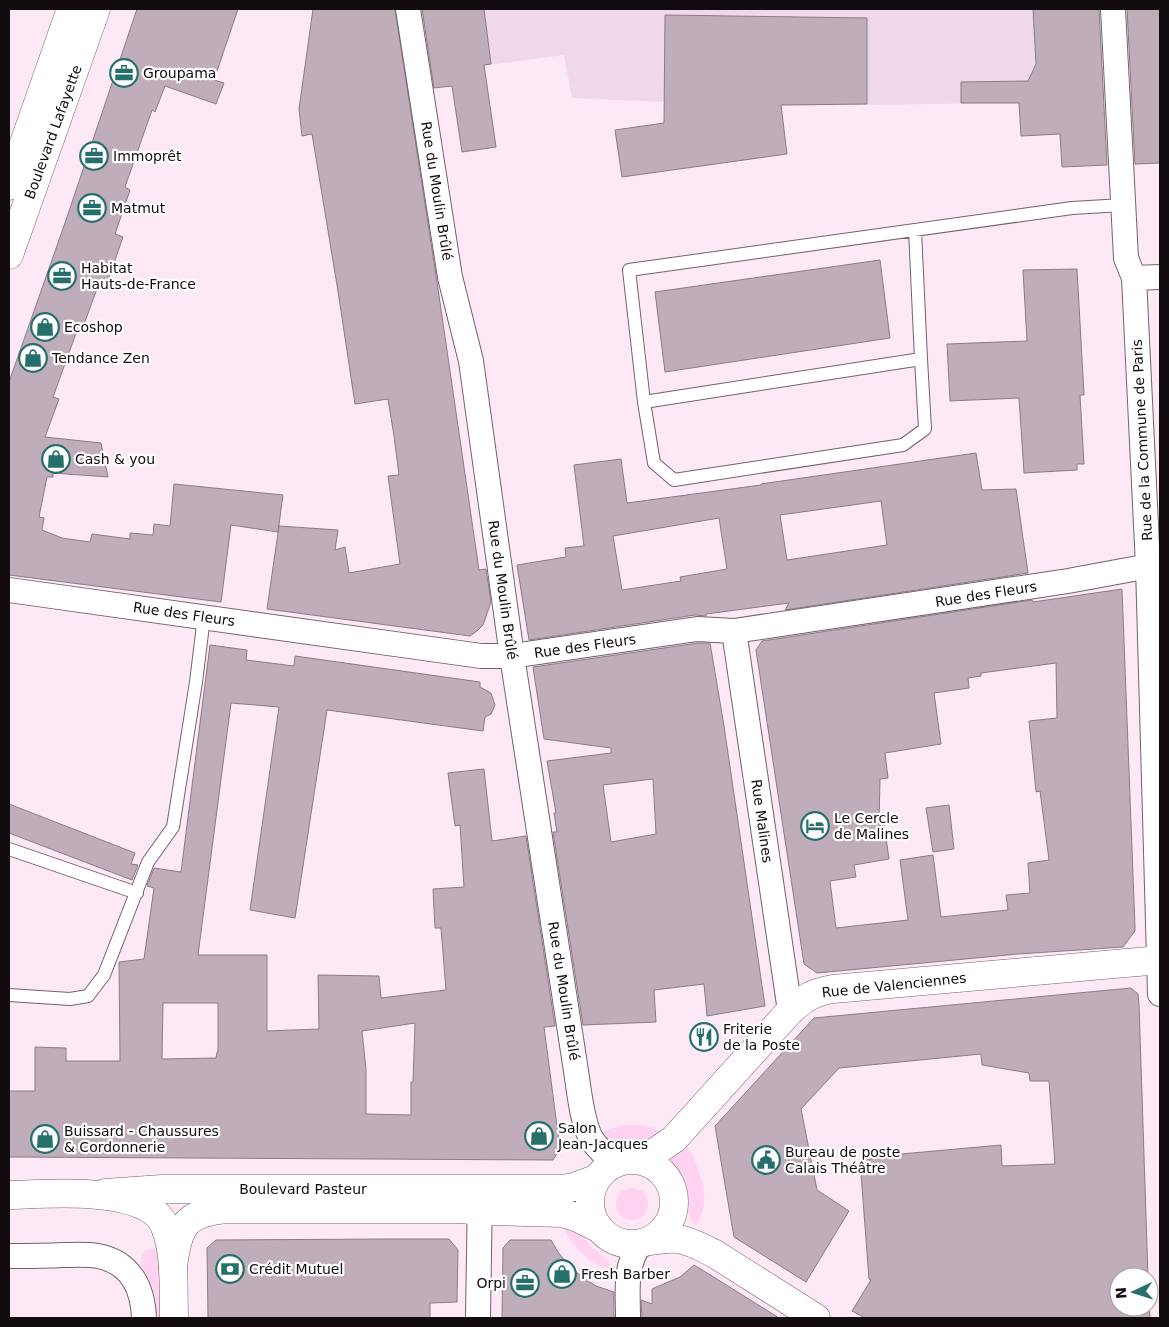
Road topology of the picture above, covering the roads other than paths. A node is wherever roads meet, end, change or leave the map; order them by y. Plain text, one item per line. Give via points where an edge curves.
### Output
1 (71, 9) edge
2 (96, 9) edge
3 (408, 9) edge
4 (1113, 9) edge
5 (9, 186) edge
6 (1123, 205) junction
7 (915, 230) junction
8 (9, 255) edge
9 (1160, 277) edge
10 (1134, 278) junction
11 (921, 359) junction
12 (644, 402) junction
13 (1154, 565) edge
14 (9, 590) edge
15 (204, 617) junction
16 (734, 631) junction
17 (512, 656) junction
18 (9, 848) edge
19 (137, 893) junction
20 (1160, 960) edge
21 (1160, 994) edge
22 (9, 995) edge
23 (790, 1011) junction
24 (615, 1167) junction
25 (94, 1194) junction
26 (9, 1195) edge
27 (480, 1200) junction
28 (598, 1228) junction
29 (645, 1242) junction
30 (9, 1256) edge
31 (173, 1272) junction
32 (144, 1318) edge
33 (174, 1318) edge
34 (478, 1318) edge
35 (628, 1318) edge
36 (816, 1318) edge

1 - 5 main road, Boulevard Lafayette
2 - 8 main road, Boulevard Lafayette
3 - 17 street, Rue du Moulin Brûlé via 450,277 471,361
4 - 6 street, Rue de la Commune de Paris
6 - 7 lane via 1072,208
6 - 10 street, Rue de la Commune de Paris via 1126,258
7 - 11 lane
7 - 12 lane via 629,270
9 - 10 street
10 - 13 street, Rue de la Commune de Paris
11 - 12 lane
11 - 12 lane via 925,429 903,445 874,450 674,480 654,463
13 - 16 street, Rue des Fleurs
13 - 20 street, Rue de la Commune de Paris
14 - 15 street, Rue des Fleurs
15 - 17 street, Rue des Fleurs via 481,656
15 - 19 lane via 173,827 148,862
16 - 17 street, Rue des Fleurs via 697,630
16 - 23 street, Rue Malines
17 - 24 street, Rue du Moulin Brûlé via 584,1114 591,1139
18 - 19 lane
19 - 22 lane via 104,976 88,996 70,999
20 - 21 street, Rue de la Commune de Paris
20 - 23 main road, Rue de Valenciennes via 833,989 804,999
23 - 24 main road, Rue de Valenciennes via 674,1139 652,1154
24 - 27 main road, Boulevard Pasteur via 574,1187
24 - 28 main road via 591,1189 592,1218
24 - 29 main road via 648,1163 664,1174 671,1185 674,1198 669,1223 661,1233
25 - 26 main road, Boulevard Pasteur
25 - 27 main road, Boulevard Pasteur via 162,1189
25 - 31 main road via 141,1204 159,1216 169,1240
27 - 28 main road, Boulevard Pasteur via 562,1213
27 - 31 main road, Boulevard Pasteur via 449,1209 210,1211 192,1218 182,1230
27 - 34 street
28 - 29 main road via 617,1242
29 - 35 street via 632,1257 630,1265
29 - 36 main road via 678,1239 700,1246
30 - 32 street via 89,1255 107,1258 131,1274 139,1289
31 - 33 main road

